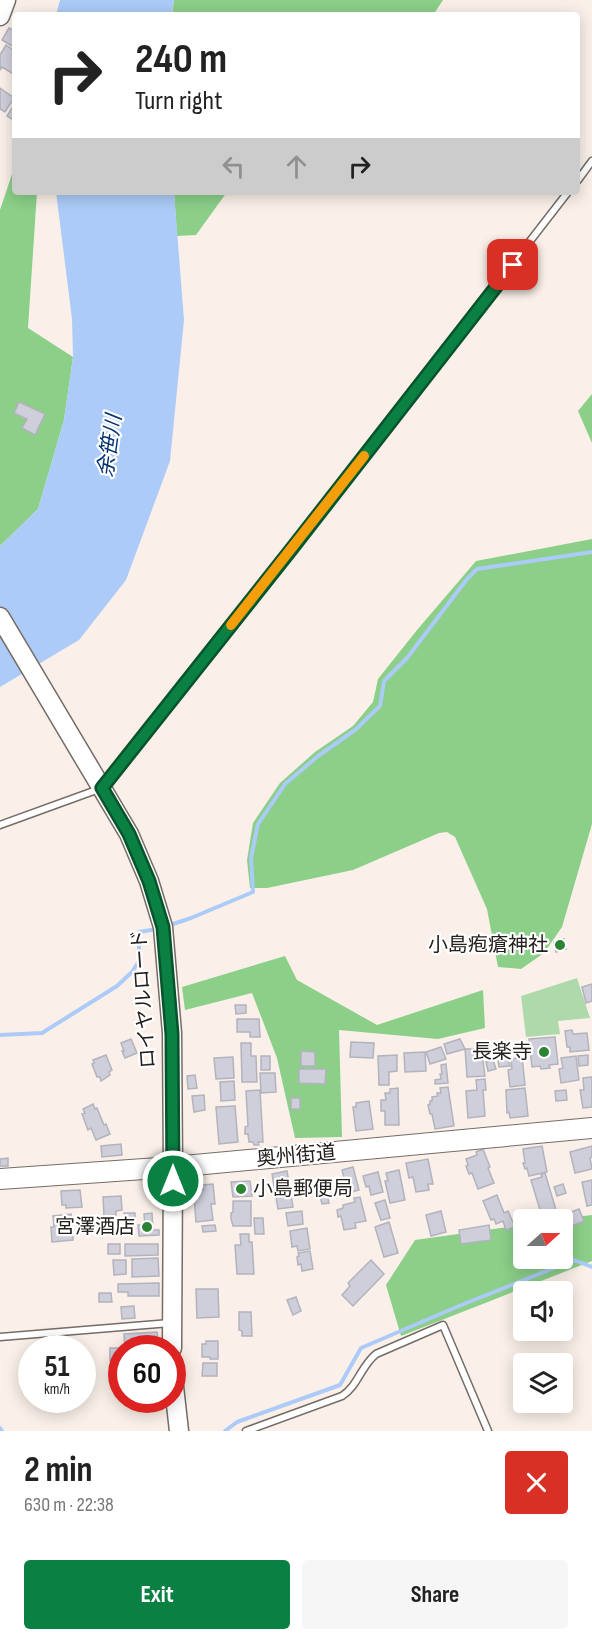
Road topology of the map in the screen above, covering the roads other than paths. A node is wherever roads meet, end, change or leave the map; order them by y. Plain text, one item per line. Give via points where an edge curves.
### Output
1 (6, 0) edge
2 (0, 16) edge
3 (592, 161) edge
4 (580, 177) edge
5 (566, 195) edge
6 (0, 617) edge
7 (102, 788) junction
8 (0, 825) edge
9 (592, 1128) edge
10 (173, 1167) junction
11 (0, 1179) edge
12 (171, 1323) junction
13 (171, 1335) edge
14 (0, 1337) edge
15 (177, 1413) edge
16 (179, 1431) edge
17 (246, 1431) edge
18 (488, 1431) edge

1 - 2 main road
3 - 4 lane
5 - 7 lane
6 - 7 main road, ロイヤルロード
7 - 8 lane
7 - 10 main road, ロイヤルロード via 129,834 163,927 172,1034
9 - 10 highway, 奥州街道
10 - 11 highway, 奥州街道
10 - 12 main road, ロイヤルロード
12 - 13 main road, ロイヤルロード
12 - 14 lane
15 - 16 main road
17 - 18 lane via 342,1396 376,1354 443,1325

